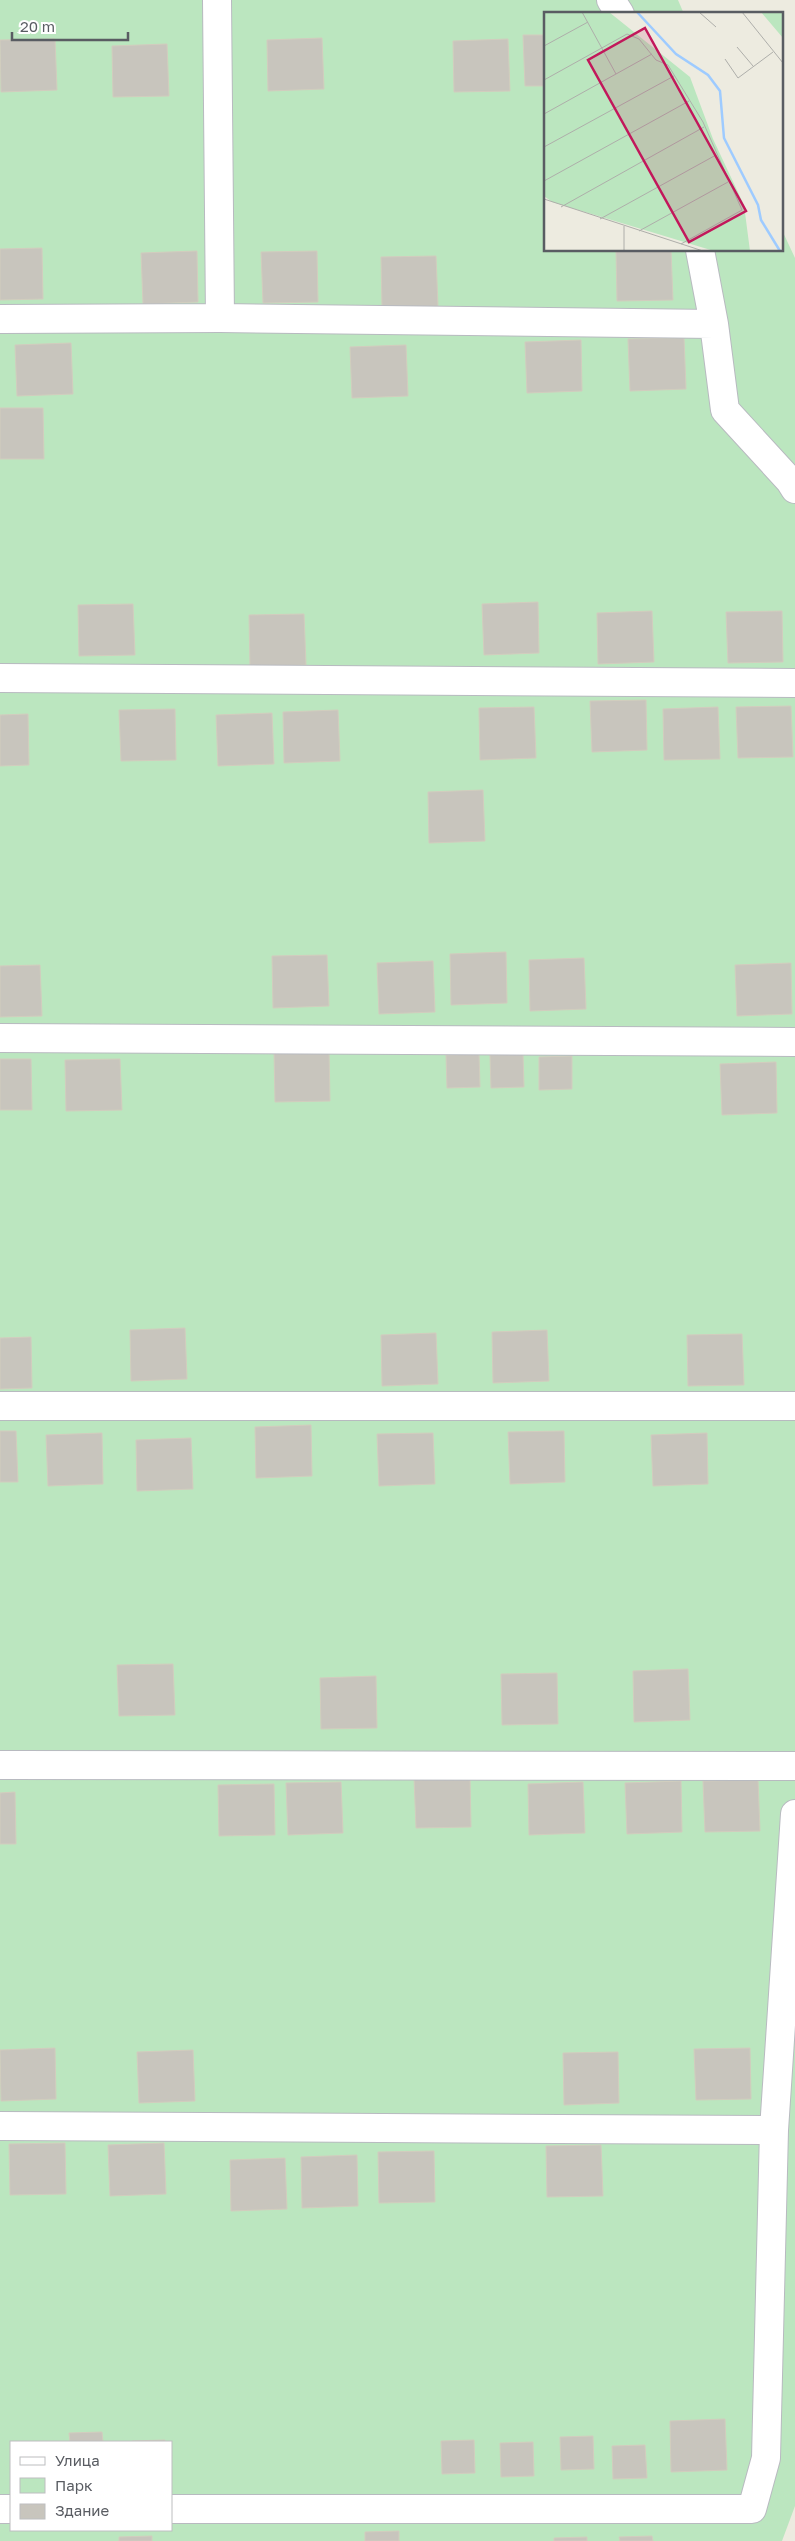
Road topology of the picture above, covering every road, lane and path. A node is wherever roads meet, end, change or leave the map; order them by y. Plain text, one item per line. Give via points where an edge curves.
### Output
1 (217, 0) edge
2 (611, 0) edge
3 (619, 12) edge
4 (700, 251) edge
5 (220, 318) junction
6 (0, 319) edge
7 (714, 324) junction
8 (795, 489) edge
9 (0, 678) edge
10 (795, 683) edge
11 (0, 1038) edge
12 (795, 1042) edge
13 (0, 1406) edge
14 (795, 1406) edge
15 (0, 1766) edge
16 (795, 1766) edge
17 (795, 1814) edge
18 (0, 2126) edge
19 (774, 2130) junction
20 (172, 2509) edge

1 - 5 street
2 - 3 street
4 - 7 street
5 - 6 street
5 - 7 street
7 - 8 street via 725,410
9 - 10 street
11 - 12 street
13 - 14 street
15 - 16 street
17 - 19 street
18 - 19 street
19 - 20 street via 766,2458 752,2509

